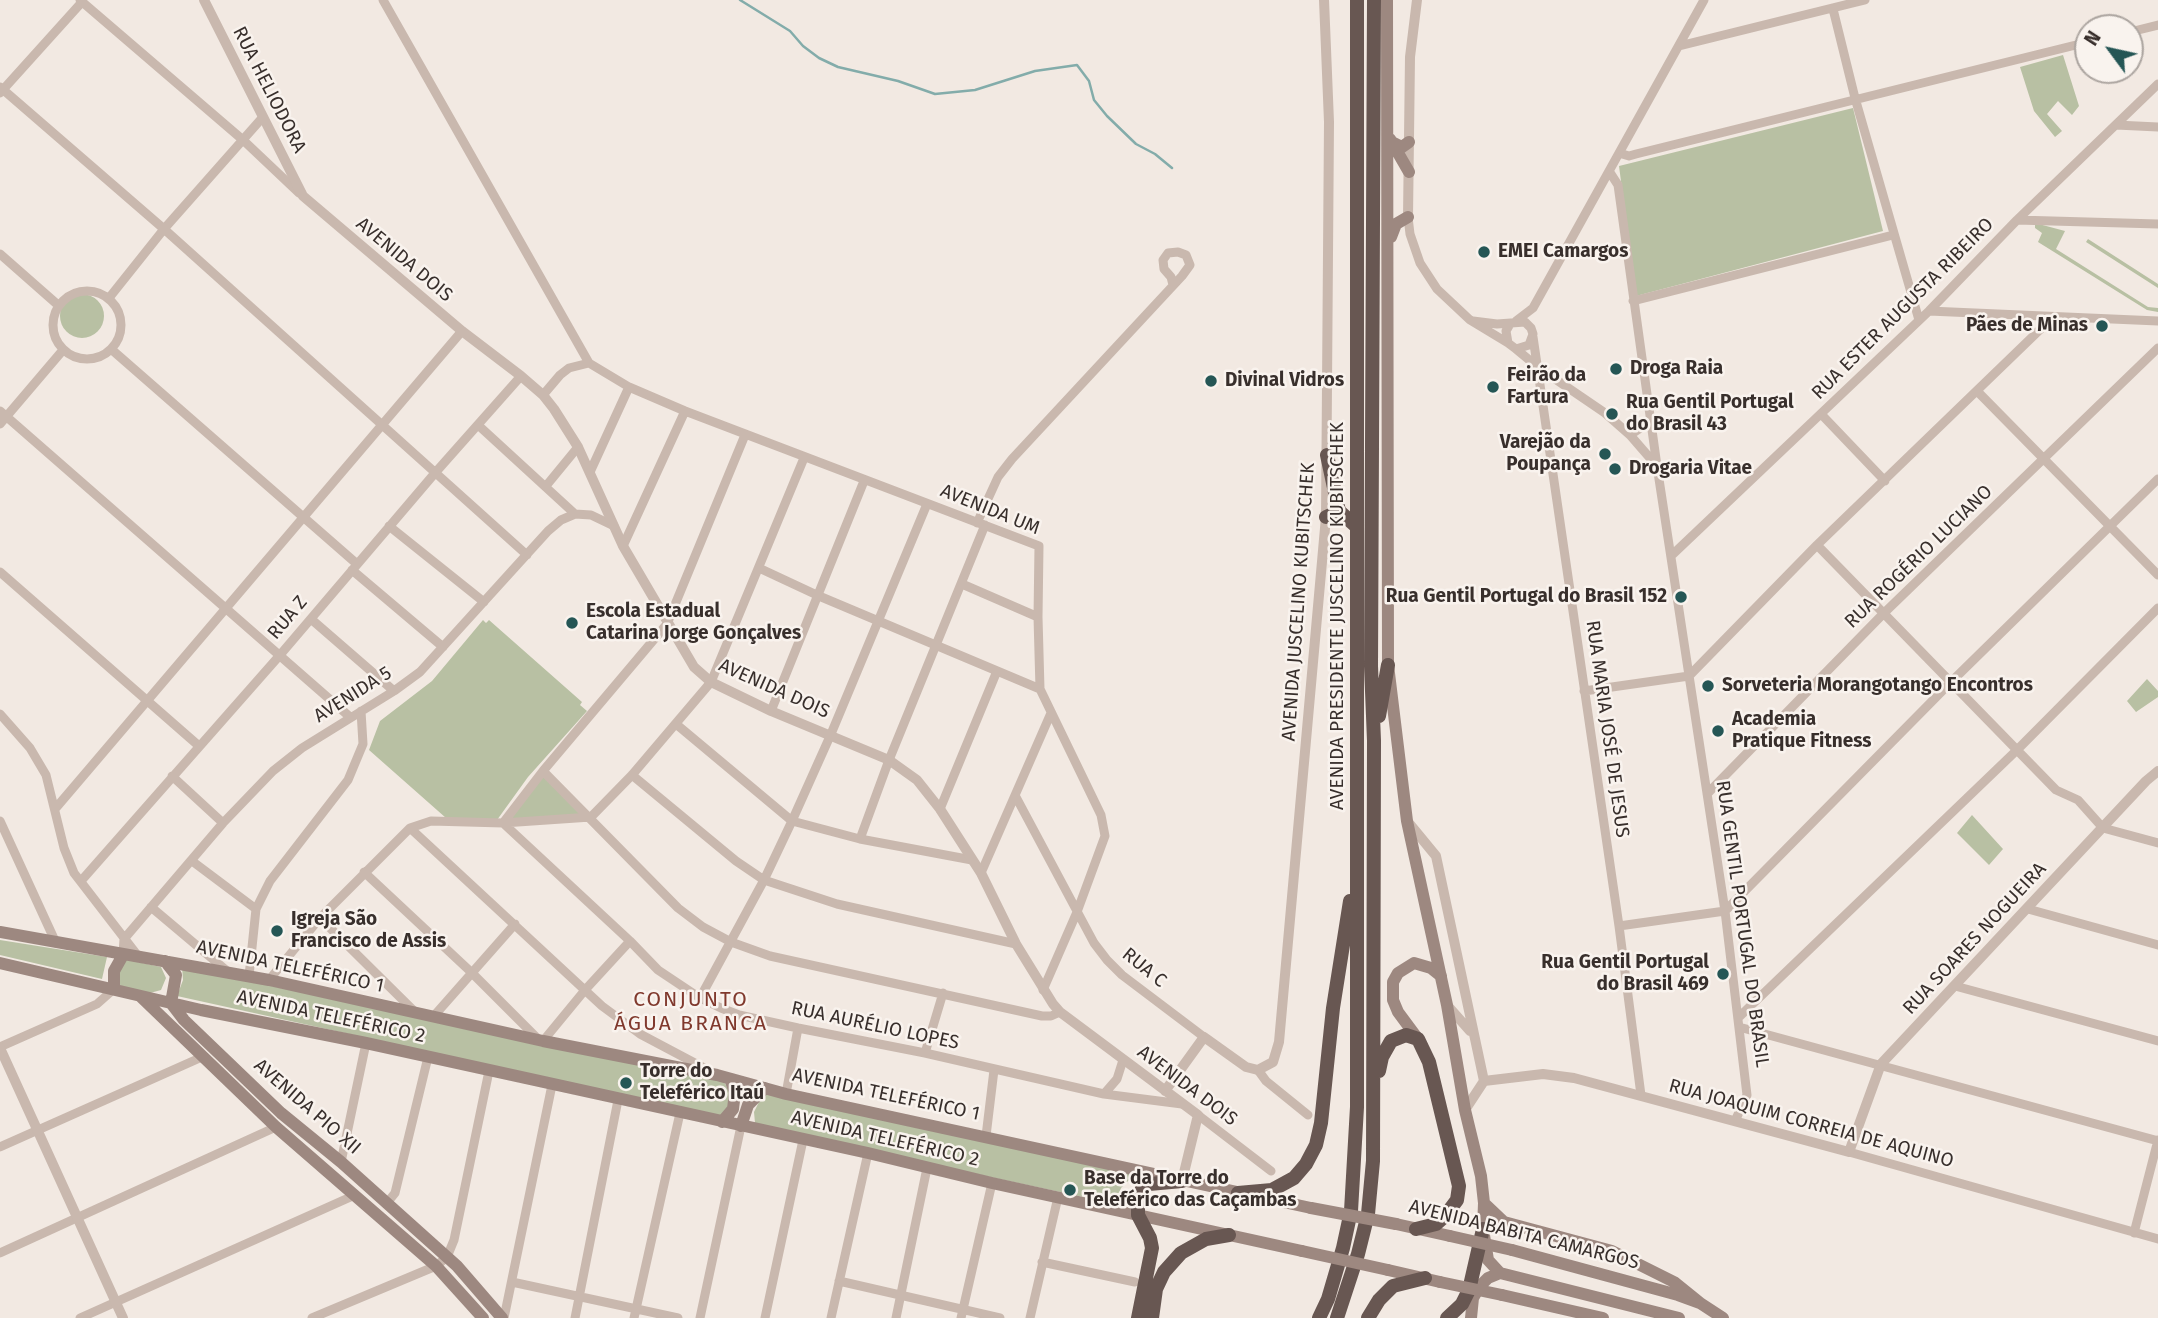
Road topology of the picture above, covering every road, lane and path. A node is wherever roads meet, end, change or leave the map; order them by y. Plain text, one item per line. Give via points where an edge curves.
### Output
1 (204, 0) edge
2 (383, 0) edge
3 (1324, 0) edge
4 (1348, 0) edge
5 (1357, 0) edge
6 (1374, 0) edge
7 (1387, 0) edge
8 (1417, 0) edge
9 (1704, 0) edge
10 (1865, 0) edge
11 (81, 1) edge
12 (1833, 9) junction
13 (2074, 45) edge
14 (1679, 46) junction
15 (1357, 63) junction
16 (2158, 85) edge
17 (1, 90) edge
18 (1855, 98) junction
19 (263, 117) junction
20 (2116, 125) junction
21 (2158, 127) edge
22 (243, 140) junction
23 (1391, 140) junction
24 (1409, 142) junction
25 (1619, 153) junction
26 (1609, 171) junction
27 (1409, 172) junction
28 (303, 196) junction
29 (1408, 217) junction
30 (2017, 220) junction
31 (2158, 223) edge
32 (164, 229) junction
33 (1893, 235) junction
34 (1389, 244) junction
35 (0, 254) edge
36 (1173, 285) junction
37 (109, 298) junction
38 (1633, 301) junction
39 (58, 305) junction
40 (1533, 307) junction
41 (1929, 311) junction
42 (2053, 317) junction
43 (1470, 320) junction
44 (1919, 320) junction
45 (2158, 321) edge
46 (1513, 323) junction
47 (462, 331) junction
48 (1532, 332) junction
49 (1512, 346) junction
50 (2158, 348) edge
51 (111, 349) junction
52 (63, 350) junction
53 (589, 363) junction
54 (1539, 368) junction
55 (521, 376) junction
56 (629, 387) junction
57 (1977, 391) junction
58 (543, 395) junction
59 (685, 411) junction
60 (1821, 414) junction
61 (2, 417) edge
62 (1651, 421) junction
63 (478, 425) junction
64 (383, 426) junction
65 (745, 435) junction
66 (1630, 435) junction
67 (578, 447) junction
68 (1327, 455) joint
69 (804, 458) junction
70 (2043, 460) junction
71 (1657, 466) junction
72 (590, 472) junction
73 (435, 473) junction
74 (2158, 479) edge
75 (864, 481) junction
76 (1885, 481) junction
77 (546, 486) junction
78 (927, 504) junction
79 (575, 514) junction
80 (1332, 514) junction
81 (304, 518) junction
82 (981, 524) junction
83 (389, 526) junction
84 (614, 526) junction
85 (1357, 527) junction
86 (2109, 528) junction
87 (1817, 545) junction
88 (623, 546) junction
89 (527, 555) junction
90 (1671, 556) junction
91 (354, 567) junction
92 (759, 568) junction
93 (0, 572) edge
94 (2158, 575) edge
95 (962, 584) junction
96 (819, 596) junction
97 (484, 602) junction
98 (2158, 608) edge
99 (226, 609) junction
100 (1883, 614) junction
101 (1038, 617) junction
102 (310, 619) junction
103 (877, 619) junction
104 (667, 624) junction
105 (937, 644) junction
106 (443, 648) junction
107 (280, 655) junction
108 (1388, 665) junction
109 (997, 671) junction
110 (1689, 676) junction
111 (1952, 681) junction
112 (711, 682) junction
113 (1040, 689) junction
114 (394, 691) junction
115 (1584, 691) junction
116 (147, 700) junction
117 (361, 711) junction
118 (771, 711) junction
119 (1051, 713) junction
120 (0, 714) edge
121 (350, 717) junction
122 (676, 724) junction
123 (831, 734) junction
124 (1374, 741) junction
125 (199, 746) junction
126 (2018, 749) junction
127 (889, 760) junction
128 (543, 771) junction
129 (2158, 771) edge
130 (632, 775) junction
131 (172, 776) junction
132 (1707, 794) junction
133 (1016, 797) junction
134 (55, 809) junction
135 (940, 809) junction
136 (591, 817) junction
137 (0, 821) edge
138 (792, 821) junction
139 (1406, 821) junction
140 (223, 822) junction
141 (503, 823) junction
142 (410, 828) junction
143 (2104, 828) junction
144 (860, 839) junction
145 (2158, 843) edge
146 (1357, 859) junction
147 (972, 860) junction
148 (192, 861) junction
149 (364, 872) junction
150 (981, 873) junction
151 (764, 880) junction
152 (81, 881) junction
153 (150, 907) junction
154 (256, 909) junction
155 (2028, 909) junction
156 (1725, 911) junction
157 (1077, 912) junction
158 (320, 918) junction
159 (515, 924) junction
160 (1619, 926) junction
161 (0, 932) edge
162 (124, 939) junction
163 (630, 941) junction
164 (731, 942) junction
165 (57, 943) junction
166 (1016, 944) junction
167 (2158, 945) edge
168 (123, 955) junction
169 (138, 956) junction
170 (165, 961) junction
171 (0, 963) edge
172 (229, 972) junction
173 (471, 972) junction
174 (249, 976) junction
175 (1441, 976) junction
176 (270, 980) junction
177 (1955, 986) junction
178 (114, 989) junction
179 (393, 990) junction
180 (585, 990) junction
181 (1043, 990) junction
182 (943, 993) junction
183 (140, 995) junction
184 (700, 998) junction
185 (172, 1003) junction
186 (1447, 1005) junction
187 (386, 1006) junction
188 (201, 1010) junction
189 (1060, 1012) junction
190 (416, 1013) junction
191 (433, 1017) junction
192 (1738, 1022) junction
193 (192, 1028) junction
194 (798, 1028) junction
195 (1472, 1033) junction
196 (1204, 1037) junction
197 (1418, 1039) junction
198 (540, 1040) junction
199 (2158, 1041) edge
200 (366, 1044) junction
201 (662, 1046) junction
202 (0, 1048) edge
203 (925, 1053) junction
204 (202, 1057) junction
205 (428, 1057) junction
206 (1123, 1060) junction
207 (1881, 1064) junction
208 (668, 1065) junction
209 (994, 1070) junction
210 (1258, 1070) junction
211 (489, 1071) junction
212 (717, 1075) junction
213 (730, 1079) junction
214 (1484, 1081) junction
215 (552, 1086) junction
216 (765, 1088) junction
217 (1165, 1091) junction
218 (786, 1094) junction
219 (1104, 1094) junction
220 (1641, 1095) junction
221 (618, 1100) junction
222 (1182, 1104) junction
223 (1374, 1104) junction
224 (1465, 1110) junction
225 (680, 1113) junction
226 (1198, 1115) junction
227 (1308, 1115) dead end
228 (1735, 1121) junction
229 (722, 1122) junction
230 (741, 1126) junction
231 (276, 1127) junction
232 (37, 1130) junction
233 (986, 1136) junction
234 (803, 1140) junction
235 (2158, 1140) edge
236 (0, 1147) edge
237 (1849, 1152) junction
238 (868, 1153) junction
239 (341, 1162) junction
240 (928, 1168) junction
241 (1271, 1171) dead end
242 (1182, 1181) junction
243 (992, 1183) junction
244 (1238, 1193) junction
245 (355, 1195) junction
246 (1058, 1197) junction
247 (387, 1203) junction
248 (1484, 1203) junction
249 (1311, 1208) joint
250 (1138, 1215) junction
251 (76, 1218) junction
252 (1416, 1228) junction
253 (1483, 1229) junction
254 (2134, 1233) junction
255 (1229, 1235) junction
256 (2158, 1239) edge
257 (0, 1253) edge
258 (447, 1257) junction
259 (1042, 1262) junction
260 (436, 1266) junction
261 (1500, 1273) junction
262 (1425, 1278) junction
263 (839, 1281) junction
264 (512, 1282) junction
265 (1135, 1282) dead end
266 (578, 1296) junction
267 (900, 1297) junction
268 (115, 1302) junction
269 (1700, 1304) junction
270 (1555, 1308) junction
271 (635, 1313) edge
272 (962, 1313) edge
273 (80, 1318) edge
274 (123, 1318) edge
275 (314, 1318) edge
276 (483, 1318) edge
277 (503, 1318) edge
278 (575, 1318) edge
279 (678, 1318) edge
280 (700, 1318) edge
281 (765, 1318) edge
282 (831, 1318) edge
283 (896, 1318) edge
284 (1000, 1318) edge
285 (1030, 1318) edge
286 (1138, 1318) edge
287 (1152, 1318) edge
288 (1319, 1318) edge
289 (1337, 1318) edge
290 (1368, 1318) edge
291 (1447, 1318) edge
292 (1471, 1318) edge
293 (1574, 1318) edge
294 (1603, 1318) edge
295 (1679, 1318) edge
296 (1723, 1318) edge

1 - 19 street, RUA HELIODORA
2 - 53 street
3 - 68 street, AVENIDA JUSCELINO KUBITSCHEK via 1329,121
4 - 15 highway
5 - 15 highway, AVENIDA PRESIDENTE JUSCELINO KUBITSCHEK
6 - 124 highway, AVENIDA PRESIDENTE JUSCELINO KUBITSCHEK
7 - 23 main road
8 - 24 street via 1410,57
9 - 14 street
10 - 12 street
11 - 17 street
11 - 22 street
12 - 14 street
12 - 18 street
13 - 18 street
14 - 25 street
15 - 85 highway, AVENIDA PRESIDENTE JUSCELINO KUBITSCHEK
16 - 20 street, RUA ESTER AUGUSTA RIBEIRO
17 - 32 street
18 - 25 street via 1636,155
18 - 33 street
19 - 22 street
19 - 28 street, RUA HELIODORA
20 - 21 street
20 - 30 street, RUA ESTER AUGUSTA RIBEIRO
22 - 28 street
22 - 32 street
23 - 24 main road via 1402,147
23 - 27 main road
23 - 34 main road
24 - 27 street
25 - 26 street
26 - 38 street, RUA GENTIL PORTUGAL DO BRASIL via 1618,186
26 - 40 street
27 - 29 street
28 - 47 street, AVENIDA DOIS
29 - 34 main road via 1396,224
29 - 43 street via 1420,263 1437,289
30 - 31 street
30 - 41 street, RUA ESTER AUGUSTA RIBEIRO
32 - 37 street
32 - 64 street
33 - 38 street
33 - 44 street
34 - 108 main road
35 - 39 street
36 - 36 street via 1163,264 1168,253 1178,251 1190,265
36 - 82 street via 1012,459 998,477
37 - 39 street via 99,292 76,291
37 - 51 street via 121,317 118,340
38 - 62 street, RUA GENTIL PORTUGAL DO BRASIL
39 - 52 street via 53,333
40 - 46 street
40 - 48 street
41 - 42 street
41 - 44 street, RUA ESTER AUGUSTA RIBEIRO
42 - 45 street
42 - 57 street
43 - 46 street
43 - 49 street
44 - 60 street, RUA ESTER AUGUSTA RIBEIRO
46 - 48 street via 1525,322
46 - 49 street via 1506,331
47 - 55 street, AVENIDA DOIS
47 - 64 street
48 - 49 street via 1525,348
48 - 54 street
49 - 54 street
50 - 70 street, RUA ROGÉRIO LUCIANO
51 - 52 street via 93,359
51 - 81 street
52 - 61 street
53 - 56 street, AVENIDA UM
53 - 58 street via 569,368
54 - 66 street
54 - 115 street, RUA MARIA JOSÉ DE JESUS
55 - 58 street, AVENIDA DOIS
55 - 63 street, RUA Z
56 - 59 street, AVENIDA UM
56 - 72 street
57 - 70 street
57 - 76 street
58 - 67 street, AVENIDA DOIS
59 - 65 street, AVENIDA UM
59 - 88 street
60 - 76 street
60 - 90 street, RUA ESTER AUGUSTA RIBEIRO
61 - 99 street
62 - 66 street
62 - 71 street, RUA GENTIL PORTUGAL DO BRASIL
63 - 73 street, RUA Z
63 - 77 street
64 - 73 street
64 - 81 street
65 - 69 street, AVENIDA UM
65 - 104 street
66 - 71 street
67 - 72 street, AVENIDA DOIS
67 - 77 street
68 - 80 highway
69 - 75 street, AVENIDA UM
69 - 92 street
70 - 86 street
70 - 100 street, RUA ROGÉRIO LUCIANO
71 - 90 street, RUA GENTIL PORTUGAL DO BRASIL
72 - 84 street, AVENIDA DOIS
73 - 83 street, RUA Z
73 - 89 street
74 - 86 street
75 - 78 street, AVENIDA UM
75 - 96 street
76 - 87 street
77 - 79 street
78 - 82 street, AVENIDA UM
78 - 103 street
79 - 84 street via 591,515
79 - 89 street, AVENIDA 5 via 554,525
80 - 85 highway
80 - 210 street, AVENIDA JUSCELINO KUBITSCHEK via 1279,1042 1273,1062
81 - 91 street
81 - 99 street
82 - 95 street
82 - 101 street, AVENIDA UM via 1039,546
83 - 91 street, RUA Z
83 - 97 street
84 - 88 street, AVENIDA DOIS
85 - 146 highway, AVENIDA PRESIDENTE JUSCELINO KUBITSCHEK
86 - 94 street
86 - 111 street
87 - 100 street
87 - 110 street
88 - 104 street, AVENIDA DOIS
89 - 97 street, AVENIDA 5
90 - 110 street, RUA GENTIL PORTUGAL DO BRASIL
91 - 102 street, RUA Z
91 - 106 street
92 - 96 street
92 - 112 street
93 - 116 street
95 - 101 street
95 - 105 street
96 - 103 street
96 - 118 street
97 - 106 street, AVENIDA 5
98 - 126 street
99 - 107 street
99 - 116 street
100 - 111 street
100 - 132 street, RUA ROGÉRIO LUCIANO
101 - 113 street, AVENIDA UM
102 - 107 street, RUA Z
102 - 114 street
103 - 105 street
103 - 123 street
104 - 112 street, AVENIDA DOIS via 694,667
104 - 128 street
105 - 109 street
105 - 127 street
106 - 114 street, AVENIDA 5
107 - 121 street
107 - 125 street, RUA Z
108 - 124 highway
108 - 139 main road
109 - 113 street
109 - 135 street
110 - 115 street
110 - 132 street, RUA GENTIL PORTUGAL DO BRASIL
111 - 126 street
111 - 156 street
112 - 118 street, AVENIDA DOIS
112 - 122 street
113 - 119 street, AVENIDA UM
114 - 117 street, AVENIDA 5
115 - 160 street, RUA MARIA JOSÉ DE JESUS
116 - 125 street
116 - 134 street
117 - 121 street, AVENIDA 5
117 - 154 street via 363,744 348,780 270,881
118 - 123 street, AVENIDA DOIS
119 - 133 street
119 - 157 street, AVENIDA UM via 1104,826 1105,836
120 - 134 street via 39,761
121 - 140 street, AVENIDA 5 via 287,759
122 - 130 street
122 - 138 street
123 - 127 street, AVENIDA DOIS
123 - 138 street
124 - 223 highway, AVENIDA PRESIDENTE JUSCELINO KUBITSCHEK
125 - 131 street, RUA Z
126 - 143 street via 2056,790 2078,800
126 - 192 street
127 - 135 street, AVENIDA DOIS via 917,780
127 - 144 street
128 - 136 street
128 - 141 street
129 - 143 street, RUA SOARES NOGUEIRA
130 - 136 street
130 - 151 street
131 - 140 street
131 - 152 street, RUA Z
132 - 156 street, RUA GENTIL PORTUGAL DO BRASIL
133 - 150 street
133 - 157 street, RUA C
134 - 152 street via 68,861
135 - 147 street, AVENIDA DOIS
136 - 141 street
136 - 164 street via 678,908
137 - 165 street
138 - 144 street
138 - 151 street
139 - 175 main road
139 - 195 street via 1436,856
140 - 148 street, AVENIDA 5
141 - 142 street via 431,821
141 - 163 street, RUA AURÉLIO LOPES
142 - 149 street
142 - 159 street
143 - 145 street
143 - 155 street, RUA SOARES NOGUEIRA
144 - 147 street
146 - 244 highway via 1316,1145 1294,1178 1272,1190
146 - 288 highway, AVENIDA PRESIDENTE JUSCELINO KUBITSCHEK via 1357,1107 1351,1211
147 - 150 street, AVENIDA DOIS
148 - 153 street, AVENIDA 5
148 - 154 street
149 - 158 street
149 - 173 street
150 - 166 street, AVENIDA DOIS
151 - 164 street
151 - 166 street via 837,904
152 - 162 street
153 - 162 street, AVENIDA 5
153 - 172 street
154 - 174 street
155 - 167 street
155 - 177 street, RUA SOARES NOGUEIRA
156 - 160 street
156 - 192 street, RUA GENTIL PORTUGAL DO BRASIL
157 - 181 street, AVENIDA UM
157 - 196 street, RUA C via 1114,967
158 - 176 street
158 - 179 street
159 - 173 street
159 - 180 street
160 - 220 street, RUA MARIA JOSÉ DE JESUS
161 - 165 main road
162 - 168 street
162 - 169 street
163 - 180 street
163 - 184 street, RUA AURÉLIO LOPES via 658,970
164 - 182 street via 771,956
164 - 184 street
165 - 168 main road
166 - 181 street, AVENIDA DOIS
168 - 169 main road
168 - 178 main road via 114,971
169 - 170 main road
170 - 172 main road, AVENIDA TELEFÉRICO 1
170 - 185 main road via 176,975
171 - 178 main road
172 - 174 main road, AVENIDA TELEFÉRICO 1
173 - 191 street
173 - 198 street
174 - 176 main road, AVENIDA TELEFÉRICO 1
175 - 186 main road
175 - 197 main road via 1414,963 1393,982 1398,1012
176 - 187 main road, AVENIDA TELEFÉRICO 1
177 - 199 street
177 - 207 street, RUA SOARES NOGUEIRA
178 - 183 main road
178 - 202 street via 97,1004
179 - 187 street via 393,1000
179 - 190 street
180 - 198 street
180 - 201 street via 621,1021
181 - 189 street, AVENIDA DOIS
182 - 189 street via 1042,1016
182 - 203 street
183 - 185 main road
183 - 204 main road, AVENIDA PIO XII
184 - 194 street, RUA AURÉLIO LOPES via 739,1015
185 - 188 main road, AVENIDA TELEFÉRICO 2
185 - 193 main road, AVENIDA PIO XII
186 - 195 street
186 - 224 main road
187 - 190 main road, AVENIDA TELEFÉRICO 1
188 - 193 main road
188 - 200 main road, AVENIDA TELEFÉRICO 2
189 - 206 street, AVENIDA DOIS
190 - 191 main road, AVENIDA TELEFÉRICO 1
191 - 198 main road, AVENIDA TELEFÉRICO 1
192 - 207 street
192 - 228 street, RUA GENTIL PORTUGAL DO BRASIL via 1747,1096
193 - 239 main road, AVENIDA PIO XII via 281,1113
194 - 203 street, RUA AURÉLIO LOPES
194 - 218 street
195 - 214 street
196 - 210 street, RUA C via 1246,1067
196 - 217 street
197 - 223 highway via 1396,1037 1385,1049
197 - 252 highway via 1429,1062 1459,1186 1457,1200 1446,1216 1436,1224
198 - 208 main road, AVENIDA TELEFÉRICO 1
200 - 205 main road, AVENIDA TELEFÉRICO 2
200 - 239 street
201 - 208 street
201 - 212 street
202 - 232 street
203 - 209 street, RUA AURÉLIO LOPES
204 - 231 main road, AVENIDA PIO XII
204 - 232 street
205 - 211 main road, AVENIDA TELEFÉRICO 2
205 - 247 street via 395,1193
206 - 217 street, AVENIDA DOIS
206 - 219 street via 1117,1079
207 - 235 street
207 - 237 street, RUA SOARES NOGUEIRA
208 - 212 main road, AVENIDA TELEFÉRICO 1
209 - 219 street, RUA AURÉLIO LOPES
209 - 233 street
210 - 227 street, RUA C
211 - 215 main road, AVENIDA TELEFÉRICO 2
211 - 258 street
212 - 213 main road, AVENIDA TELEFÉRICO 1
213 - 216 main road, AVENIDA TELEFÉRICO 1
213 - 229 main road via 735,1092 733,1109
214 - 220 street, RUA JOAQUIM CORREIA DE AQUINO via 1558,1075
214 - 224 street
215 - 221 main road, AVENIDA TELEFÉRICO 2
215 - 264 street
216 - 218 main road, AVENIDA TELEFÉRICO 1
216 - 230 main road via 748,1105
217 - 222 street, AVENIDA DOIS
218 - 233 main road, AVENIDA TELEFÉRICO 1
219 - 222 street, RUA AURÉLIO LOPES
220 - 228 street, RUA JOAQUIM CORREIA DE AQUINO
221 - 225 main road, AVENIDA TELEFÉRICO 2
221 - 266 street
222 - 226 street, AVENIDA DOIS
223 - 289 highway via 1368,1214
224 - 248 main road
225 - 229 main road, AVENIDA TELEFÉRICO 2
225 - 271 street
226 - 241 street, AVENIDA DOIS
226 - 242 street
228 - 237 street, RUA JOAQUIM CORREIA DE AQUINO
229 - 230 main road, AVENIDA TELEFÉRICO 2
230 - 234 main road, AVENIDA TELEFÉRICO 2
230 - 280 street
231 - 245 main road, AVENIDA PIO XII
231 - 251 street
232 - 236 street
232 - 251 street
233 - 242 main road, AVENIDA TELEFÉRICO 1
234 - 238 main road, AVENIDA TELEFÉRICO 2
234 - 281 street
235 - 254 street
237 - 254 street, RUA JOAQUIM CORREIA DE AQUINO
238 - 240 main road, AVENIDA TELEFÉRICO 2
238 - 263 street
239 - 247 main road, AVENIDA PIO XII
240 - 243 main road, AVENIDA TELEFÉRICO 2
240 - 267 street
242 - 244 main road, AVENIDA TELEFÉRICO 1
242 - 250 highway via 1154,1182 1142,1189
243 - 246 main road, AVENIDA TELEFÉRICO 2
243 - 272 street
244 - 249 main road, AVENIDA TELEFÉRICO 1
245 - 260 main road, AVENIDA PIO XII
245 - 268 street
246 - 250 main road, AVENIDA TELEFÉRICO 2
246 - 259 street
247 - 258 main road, AVENIDA PIO XII
248 - 253 main road
248 - 269 main road via 1504,1222 1612,1251 1674,1282
249 - 252 main road, AVENIDA BABITA CAMARGOS, bridge
250 - 255 main road, AVENIDA TELEFÉRICO 2
250 - 286 highway via 1152,1248
251 - 257 street
251 - 268 street
252 - 269 main road, AVENIDA BABITA CAMARGOS, bridge via 1636,1282
253 - 261 main road via 1489,1260
253 - 291 highway via 1469,1290
254 - 256 street, RUA JOAQUIM CORREIA DE AQUINO
255 - 262 main road, AVENIDA TELEFÉRICO 2, bridge
255 - 287 highway via 1206,1239 1181,1253 1156,1289
258 - 260 street
258 - 277 main road, AVENIDA PIO XII
259 - 265 street
259 - 285 street
260 - 275 street
260 - 276 main road, AVENIDA PIO XII
261 - 292 main road via 1480,1286
261 - 295 main road
262 - 270 main road, bridge
262 - 290 highway via 1393,1286
263 - 267 street
263 - 282 street
264 - 266 street
264 - 277 street
266 - 271 street
266 - 278 street
267 - 272 street
267 - 283 street
268 - 273 street
268 - 274 street
269 - 296 main road, AVENIDA BABITA CAMARGOS
270 - 293 main road
270 - 294 main road
271 - 279 street
272 - 284 street

